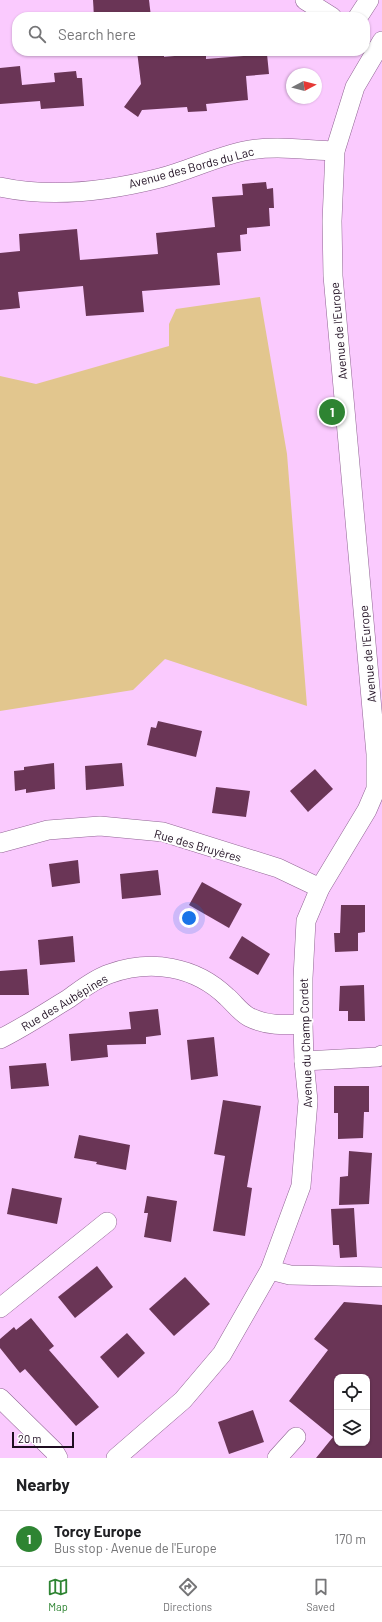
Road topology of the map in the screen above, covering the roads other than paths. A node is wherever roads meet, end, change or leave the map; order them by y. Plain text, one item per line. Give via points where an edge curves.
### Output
1 (305, 0) edge
2 (369, 0) edge
3 (324, 12) edge
4 (361, 12) edge
5 (375, 41) edge
6 (370, 52) edge
7 (368, 56) edge
8 (336, 151) junction
9 (0, 187) edge
10 (377, 726) edge
11 (379, 790) edge
12 (0, 843) edge
13 (320, 888) junction
14 (303, 1024) junction
15 (0, 1039) edge
16 (382, 1055) edge
17 (304, 1061) junction
18 (106, 1222) dead end
19 (270, 1270) junction
20 (382, 1277) edge
21 (0, 1308) edge
22 (0, 1398) edge
23 (296, 1437) dead end
24 (58, 1458) edge
25 (118, 1458) edge
26 (277, 1458) edge

1 - 3 street
2 - 4 street
5 - 6 street, Avenue de l'Europe
7 - 8 street, Avenue de l'Europe via 355,86
8 - 9 street, Avenue des Bords du Lac via 244,151 160,178 85,192 38,192
8 - 10 street, Avenue de l'Europe via 332,221 334,276 367,644
10 - 11 street, Avenue du Champ Cordet
11 - 13 street, Avenue du Champ Cordet
12 - 13 street, Rue des Bruyères via 48,830 100,826 163,832 278,868
13 - 14 street, Avenue du Champ Cordet via 306,921
14 - 15 street, Rue des Aubépines via 275,1025 249,1017 199,976 157,965 109,974 28,1025
14 - 17 street, Avenue du Champ Cordet
16 - 17 street
17 - 19 street, Avenue du Champ Cordet via 308,1100 301,1186
18 - 21 street
19 - 20 street via 290,1275
19 - 25 street, Avenue du Champ Cordet via 222,1354 183,1400
22 - 24 street
23 - 26 street

